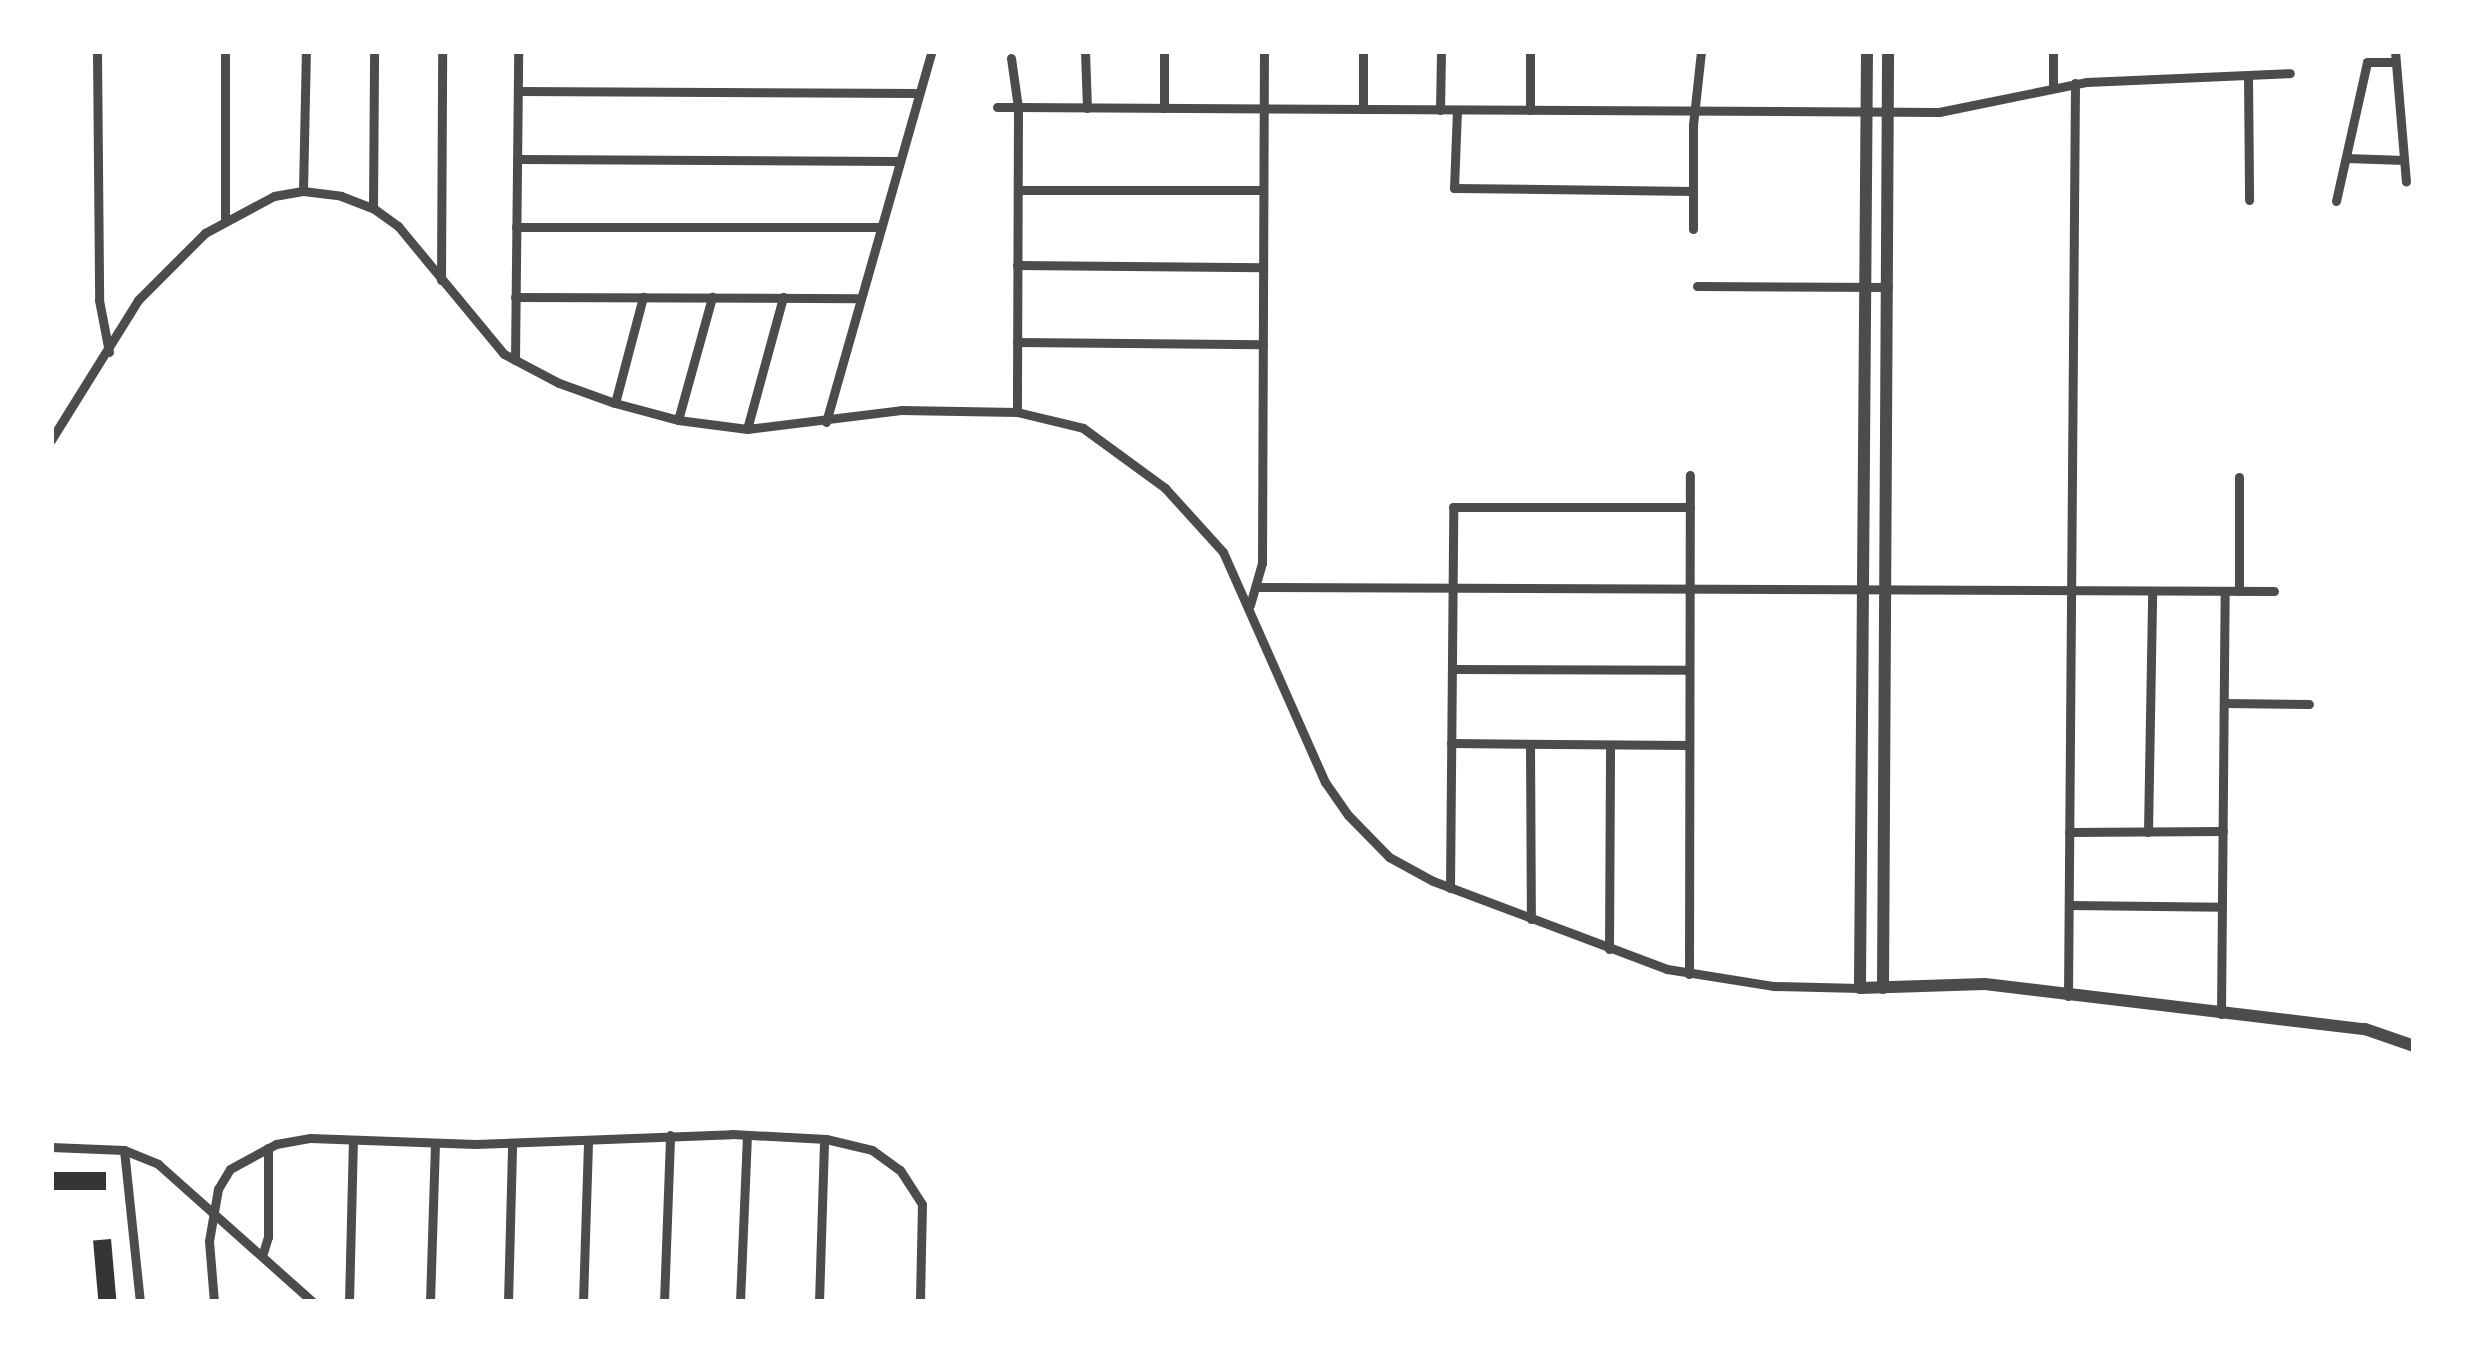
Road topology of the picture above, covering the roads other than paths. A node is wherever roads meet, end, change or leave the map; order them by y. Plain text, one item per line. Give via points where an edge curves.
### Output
1 (98, 51) edge
2 (225, 51) edge
3 (306, 51) edge
4 (374, 51) edge
5 (442, 51) edge
6 (518, 51) edge
7 (932, 51) edge
8 (1085, 51) edge
9 (1163, 51) edge
10 (1264, 51) edge
11 (1363, 51) edge
12 (1441, 51) edge
13 (1530, 51) edge
14 (1701, 51) edge
15 (1867, 51) edge
16 (1888, 51) edge
17 (2053, 51) edge
18 (2395, 56) edge
19 (1011, 58) dead end
20 (2290, 73) dead end
21 (2248, 75) junction
22 (2074, 83) junction
23 (2054, 87) junction
24 (518, 91) junction
25 (919, 93) junction
26 (997, 107) dead end
27 (1018, 107) junction
28 (1087, 107) junction
29 (1164, 108) junction
30 (1264, 108) junction
31 (1363, 109) junction
32 (1440, 110) junction
33 (1457, 110) junction
34 (1529, 110) junction
35 (1696, 111) junction
36 (1866, 112) junction
37 (1888, 112) junction
38 (517, 158) junction
39 (2346, 158) junction
40 (898, 160) junction
41 (2404, 160) junction
42 (2406, 182) dead end
43 (303, 190) junction
44 (1018, 190) junction
45 (1264, 190) junction
46 (1693, 191) junction
47 (2249, 200) dead end
48 (2336, 201) dead end
49 (374, 208) junction
50 (225, 219) junction
51 (516, 227) junction
52 (878, 227) junction
53 (1694, 230) dead end
54 (1017, 266) junction
55 (1263, 267) junction
56 (441, 281) junction
57 (1697, 286) dead end
58 (1865, 287) junction
59 (1888, 287) junction
60 (515, 297) junction
61 (643, 297) junction
62 (712, 297) junction
63 (783, 297) junction
64 (859, 298) junction
65 (1017, 342) junction
66 (1263, 344) junction
67 (109, 352) junction
68 (515, 361) junction
69 (615, 403) junction
70 (1017, 412) junction
71 (678, 420) junction
72 (826, 422) junction
73 (747, 429) junction
74 (51, 440) edge
75 (1690, 475) dead end
76 (2239, 477) dead end
77 (1690, 507) junction
78 (1259, 587) junction
79 (1452, 587) junction
80 (1690, 587) junction
81 (1865, 587) junction
82 (1887, 590) junction
83 (2071, 591) junction
84 (2152, 591) junction
85 (2225, 591) junction
86 (2240, 591) junction
87 (2275, 591) dead end
88 (1250, 605) junction
89 (1452, 669) junction
90 (1690, 670) junction
91 (2224, 703) junction
92 (2308, 704) dead end
93 (1451, 743) junction
94 (1530, 744) junction
95 (1610, 745) junction
96 (1689, 746) junction
97 (2223, 831) junction
98 (2069, 832) junction
99 (2147, 832) junction
100 (1450, 888) junction
101 (2069, 905) junction
102 (2222, 908) junction
103 (1531, 919) junction
104 (1609, 949) junction
105 (1689, 974) junction
106 (1860, 988) junction
107 (1883, 988) junction
108 (2068, 996) junction
109 (2221, 1014) junction
110 (2414, 1046) edge
111 (747, 1135) junction
112 (670, 1136) junction
113 (824, 1139) junction
114 (353, 1140) junction
115 (587, 1140) junction
116 (435, 1144) junction
117 (512, 1144) junction
118 (51, 1148) edge
119 (268, 1148) junction
120 (124, 1150) junction
121 (212, 1209) junction
122 (263, 1253) junction
123 (140, 1302) edge
124 (214, 1302) edge
125 (313, 1302) edge
126 (350, 1302) edge
127 (430, 1302) edge
128 (508, 1302) edge
129 (584, 1302) edge
130 (664, 1302) edge
131 (740, 1302) edge
132 (819, 1302) edge
133 (920, 1302) edge

1 - 67 street via 99,300
2 - 50 street
3 - 43 street
4 - 49 street
5 - 56 street
6 - 24 street
7 - 25 street
8 - 28 street
9 - 29 street
10 - 30 street
11 - 31 street
12 - 32 street
13 - 34 street
14 - 35 street
15 - 36 street
16 - 37 street
17 - 23 street
18 - 39 street via 2367,62
18 - 41 street
19 - 27 street
20 - 21 street
21 - 22 street
21 - 47 street
22 - 23 street
22 - 83 street
23 - 37 street via 1957,110
24 - 25 street
24 - 38 street
25 - 40 street
26 - 27 street
27 - 28 street
27 - 44 street
28 - 29 street
29 - 30 street
30 - 31 street
30 - 45 street
31 - 32 street
32 - 33 street
33 - 34 street
33 - 46 street via 1454,188
34 - 35 street
35 - 36 street
35 - 46 street
36 - 37 street
36 - 58 street
37 - 59 street
38 - 40 street
38 - 51 street
39 - 41 street
39 - 48 street
40 - 52 street
41 - 42 street
43 - 49 street
43 - 50 street
44 - 45 street
44 - 54 street
45 - 55 street
46 - 53 street
49 - 56 street
50 - 67 street via 146,290
51 - 52 street
51 - 60 street
52 - 64 street
54 - 55 street
54 - 65 street
55 - 66 street
56 - 68 street
57 - 58 street
58 - 59 street
58 - 81 street
59 - 82 street
60 - 61 street
60 - 68 street
61 - 62 street
61 - 69 street
62 - 63 street
62 - 71 street
63 - 64 street
63 - 73 street
64 - 72 street
65 - 66 street
65 - 70 street
66 - 78 street
67 - 74 street
68 - 69 street
69 - 71 street
70 - 72 street via 882,411
70 - 88 street via 1069,422 1141,467 1211,535
71 - 73 street
72 - 73 street
75 - 77 street
76 - 86 street
77 - 79 street via 1453,507
77 - 80 street
78 - 79 street
78 - 88 street
79 - 80 street
79 - 89 street
80 - 81 street
80 - 90 street
81 - 82 street
81 - 106 street
82 - 83 street
82 - 107 street
83 - 84 street
83 - 98 street
84 - 85 street
84 - 99 street
85 - 86 street
85 - 91 street
86 - 87 street
88 - 100 street via 1335,797 1389,857
89 - 90 street
89 - 93 street
90 - 96 street
91 - 92 street
91 - 97 street
93 - 94 street
93 - 100 street
94 - 95 street
94 - 103 street
95 - 96 street
95 - 104 street
96 - 105 street
97 - 99 street
97 - 102 street
98 - 99 street
98 - 101 street
100 - 103 street
101 - 102 street
101 - 108 street
102 - 109 street
103 - 104 street
104 - 105 street
105 - 106 street
106 - 107 street
107 - 108 street via 1966,983
108 - 109 street
109 - 110 street via 2365,1029
111 - 112 street
111 - 113 street
111 - 131 street
112 - 115 street
112 - 130 street
113 - 132 street
113 - 133 street via 872,1150 913,1185 925,1228
114 - 116 street
114 - 119 street via 310,1138
114 - 126 street
115 - 117 street
115 - 129 street
116 - 117 street
116 - 127 street
117 - 128 street
118 - 120 street
119 - 121 street via 230,1169
119 - 122 street
120 - 121 street via 158,1164
120 - 123 street
121 - 122 street
121 - 124 street
122 - 125 street

